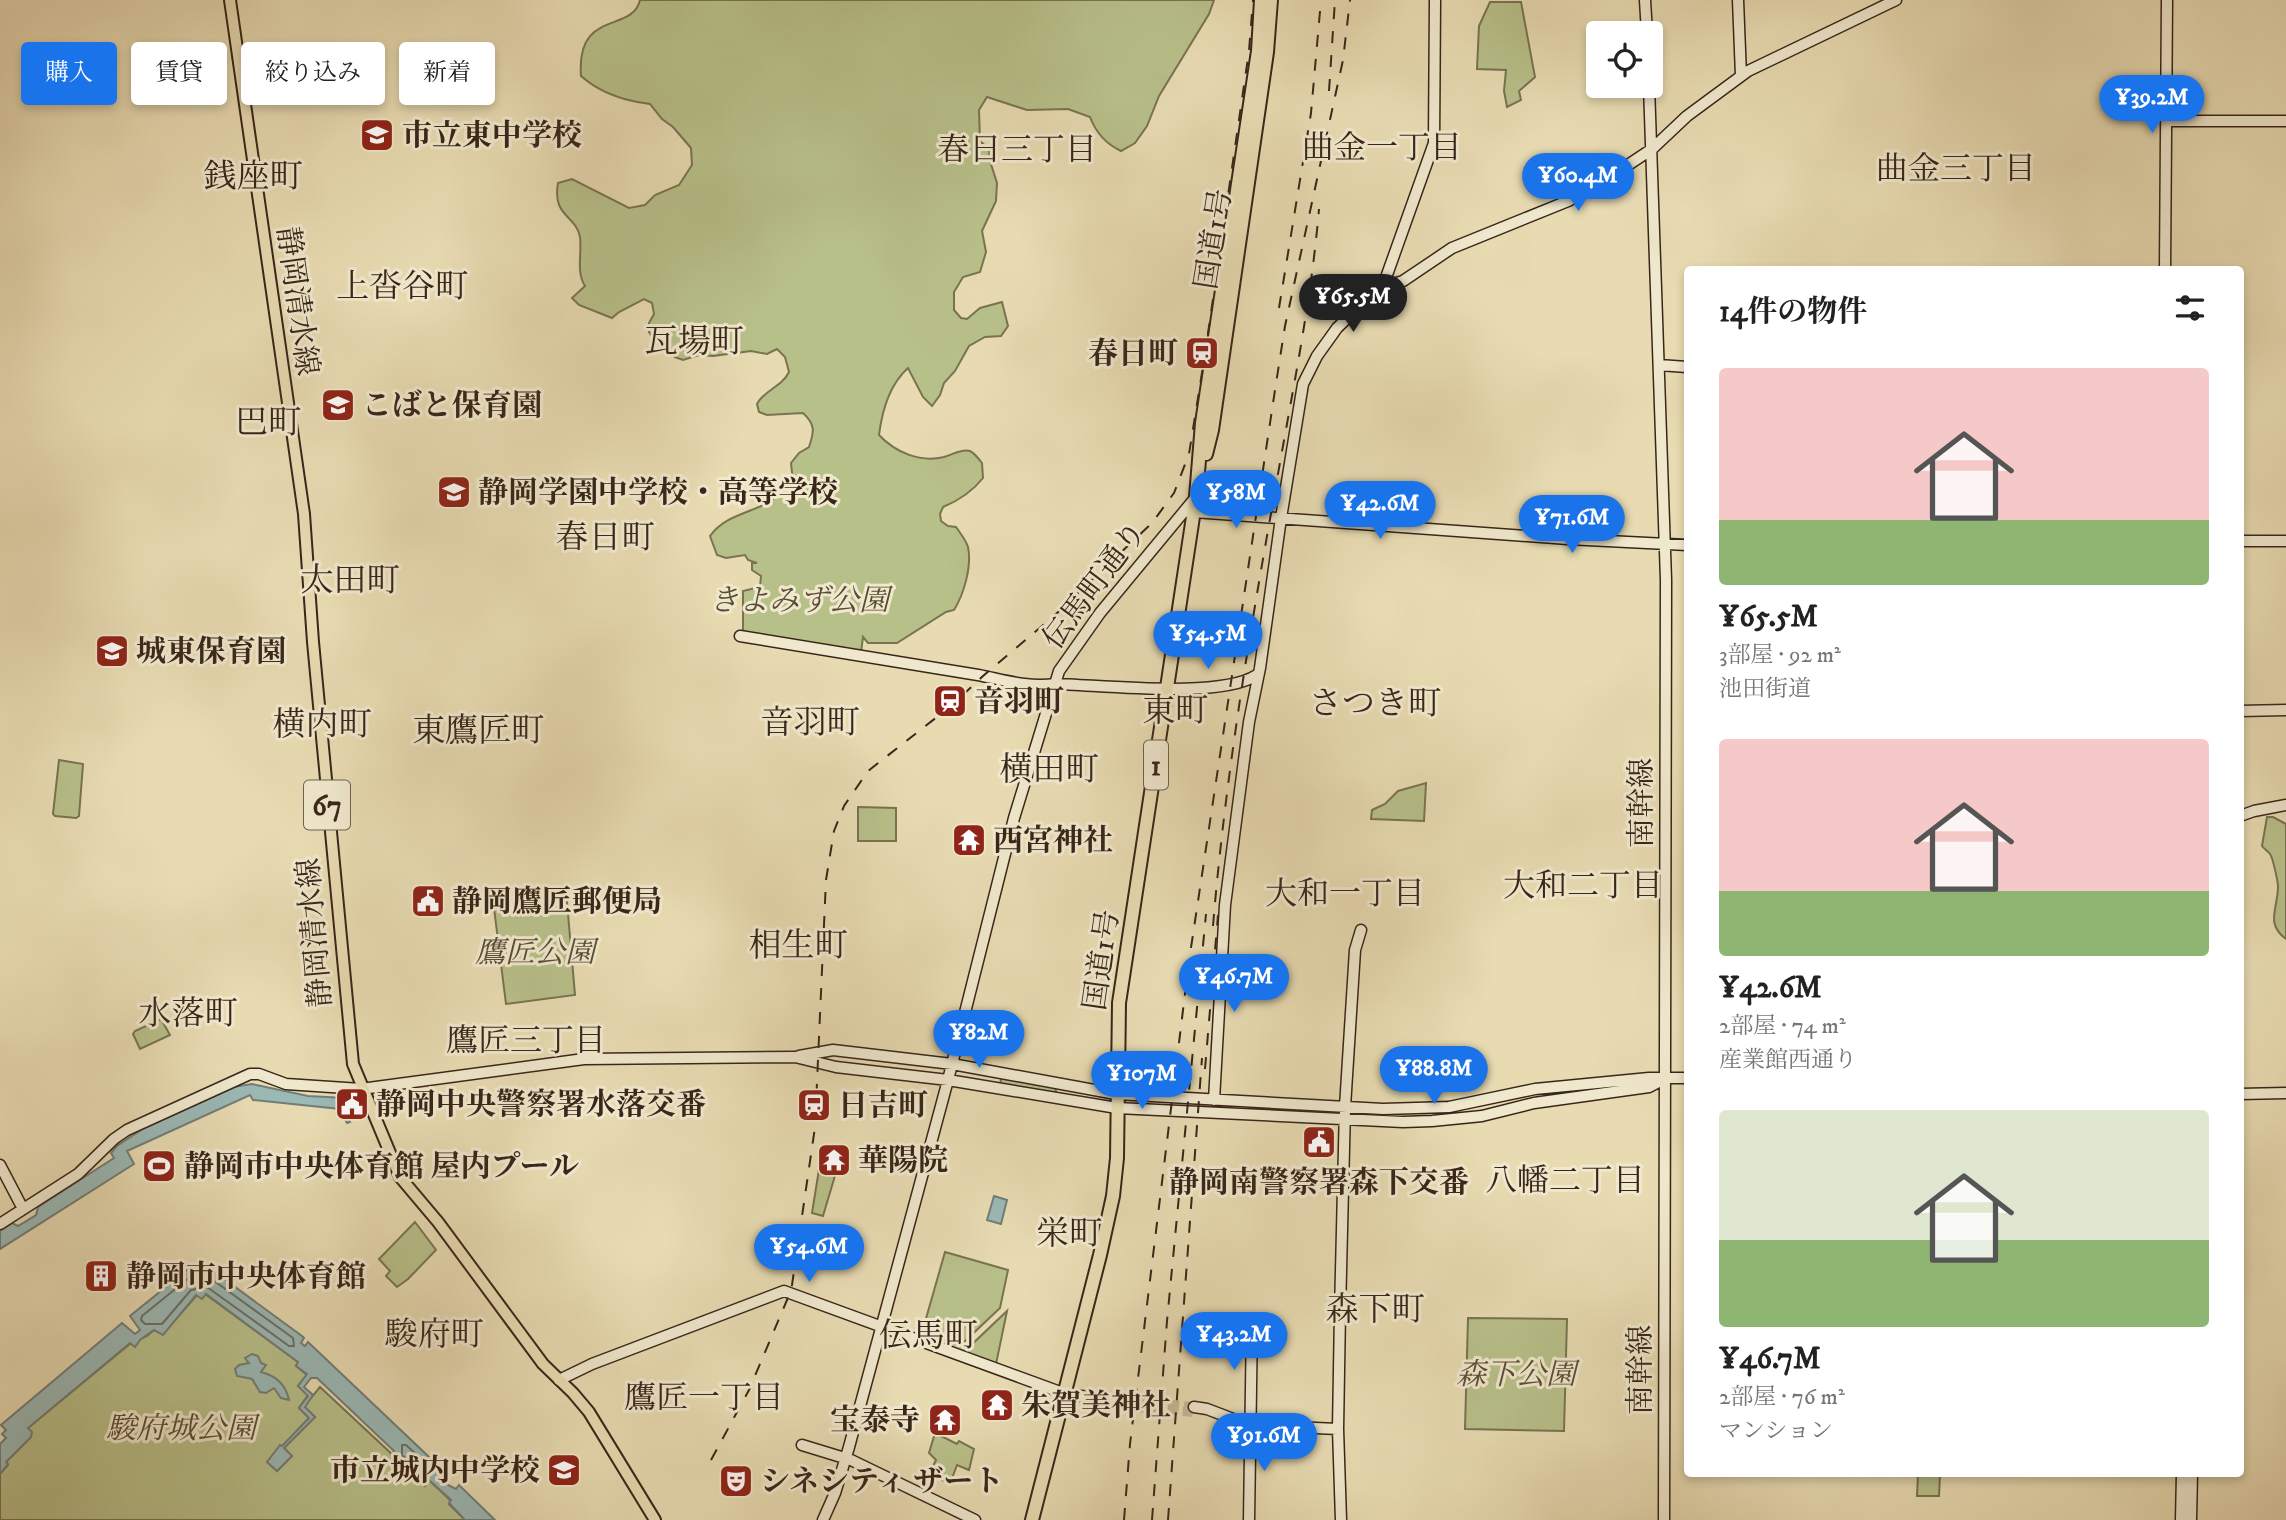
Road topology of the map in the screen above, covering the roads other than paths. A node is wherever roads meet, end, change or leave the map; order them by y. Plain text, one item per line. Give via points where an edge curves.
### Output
1 (230, 0) edge
2 (1261, 0) edge
3 (1270, 0) edge
4 (1434, 0) edge
5 (1645, 0) edge
6 (1738, 0) edge
7 (1896, 0) edge
8 (2167, 0) edge
9 (1646, 21) edge
10 (1741, 75) junction
11 (1650, 98) edge
12 (2167, 121) junction
13 (2286, 121) edge
14 (1652, 149) junction
15 (2165, 266) edge
16 (1383, 286) junction
17 (1659, 365) junction
18 (1684, 366) edge
19 (1197, 491) junction
20 (1194, 512) junction
21 (1281, 518) junction
22 (1162, 536) junction
23 (2244, 541) edge
24 (2286, 541) edge
25 (1665, 545) junction
26 (1684, 545) edge
27 (740, 636) dead end
28 (1257, 676) junction
29 (1055, 684) junction
30 (1167, 689) junction
31 (2286, 710) edge
32 (2244, 711) edge
33 (2286, 805) edge
34 (2244, 815) edge
35 (1361, 930) dead end
36 (795, 1057) junction
37 (952, 1064) junction
38 (1684, 1078) edge
39 (1664, 1079) junction
40 (948, 1080) junction
41 (361, 1089) junction
42 (2286, 1093) edge
43 (1116, 1094) junction
44 (2244, 1094) edge
45 (1210, 1100) junction
46 (1117, 1108) junction
47 (1345, 1113) junction
48 (0, 1165) edge
49 (23, 1209) junction
50 (0, 1224) edge
51 (1252, 1321) dead end
52 (881, 1327) junction
53 (559, 1380) junction
54 (1063, 1392) junction
55 (1129, 1404) dead end
56 (1194, 1410) tunnel mouth
57 (1249, 1425) junction
58 (1338, 1429) junction
59 (802, 1446) dead end
60 (846, 1458) junction
61 (2182, 1477) edge
62 (2192, 1477) edge
63 (655, 1520) edge
64 (823, 1520) edge
65 (975, 1520) edge
66 (1032, 1520) edge
67 (1249, 1520) edge
68 (1341, 1520) edge
69 (1664, 1520) edge
70 (2181, 1520) edge
71 (2191, 1520) edge

1 - 41 main road, 静岡清水線 / 67 via 304,514 347,1026
2 - 19 highway, 国道1号 / 1 via 1258,51 1204,409
3 - 19 highway, 国道1号 / 1 via 1268,52 1212,430
4 - 16 street via 1434,142
5 - 9 street
6 - 10 street
7 - 10 street
8 - 12 street
10 - 14 street
11 - 14 street, 南幹線
12 - 13 street
12 - 15 street
14 - 16 street via 1567,201 1452,248 1404,281
14 - 17 street, 南幹線
16 - 21 street via 1337,328 1310,366 1303,384
17 - 18 street
17 - 25 street, 南幹線
19 - 20 highway, 国道1号 / 1
19 - 22 street, 伝馬町通り
20 - 21 street
20 - 22 street
20 - 30 highway, 国道1号 / 1
21 - 25 street
21 - 28 street
22 - 29 street, 伝馬町通り via 1100,613 1059,671
23 - 24 street
25 - 26 street
25 - 39 street, 南幹線
27 - 29 street via 1008,683
28 - 30 street via 1219,686
28 - 45 street via 1225,905
29 - 30 street
29 - 37 street, 伝馬町通り via 1014,818
30 - 43 highway, 国道1号 / 1 via 1119,1003
31 - 32 street
33 - 34 street
35 - 47 street via 1355,950
36 - 37 street via 833,1050
36 - 40 street via 836,1067
36 - 41 street via 584,1059
37 - 40 street, 伝馬町通り
37 - 43 street
38 - 39 street
39 - 47 street via 1535,1089 1449,1107
39 - 47 street via 1649,1087 1459,1119 1402,1122
39 - 69 street, 南幹線
40 - 46 street
40 - 52 street, 伝馬町通り
41 - 49 street via 286,1084 259,1074 243,1075 127,1130 88,1166
41 - 53 main road, 静岡清水線 / 67 via 400,1177
42 - 44 street
43 - 45 street
43 - 46 highway, 国道1号 / 1
45 - 47 street
46 - 47 street
46 - 54 highway, 国道1号 / 1 via 1113,1196
47 - 58 street
48 - 49 street
49 - 50 street
51 - 57 street
52 - 53 street via 780,1291
52 - 54 street
52 - 60 street, 伝馬町通り
53 - 63 main road, 静岡清水線 / 67 via 589,1412
54 - 55 street
54 - 66 highway, 国道1号 / 1
56 - 57 street via 1215,1412
57 - 58 street
57 - 67 street
58 - 68 street
59 - 60 street
60 - 64 street, 伝馬町通り
60 - 65 street
61 - 70 street
62 - 71 street

